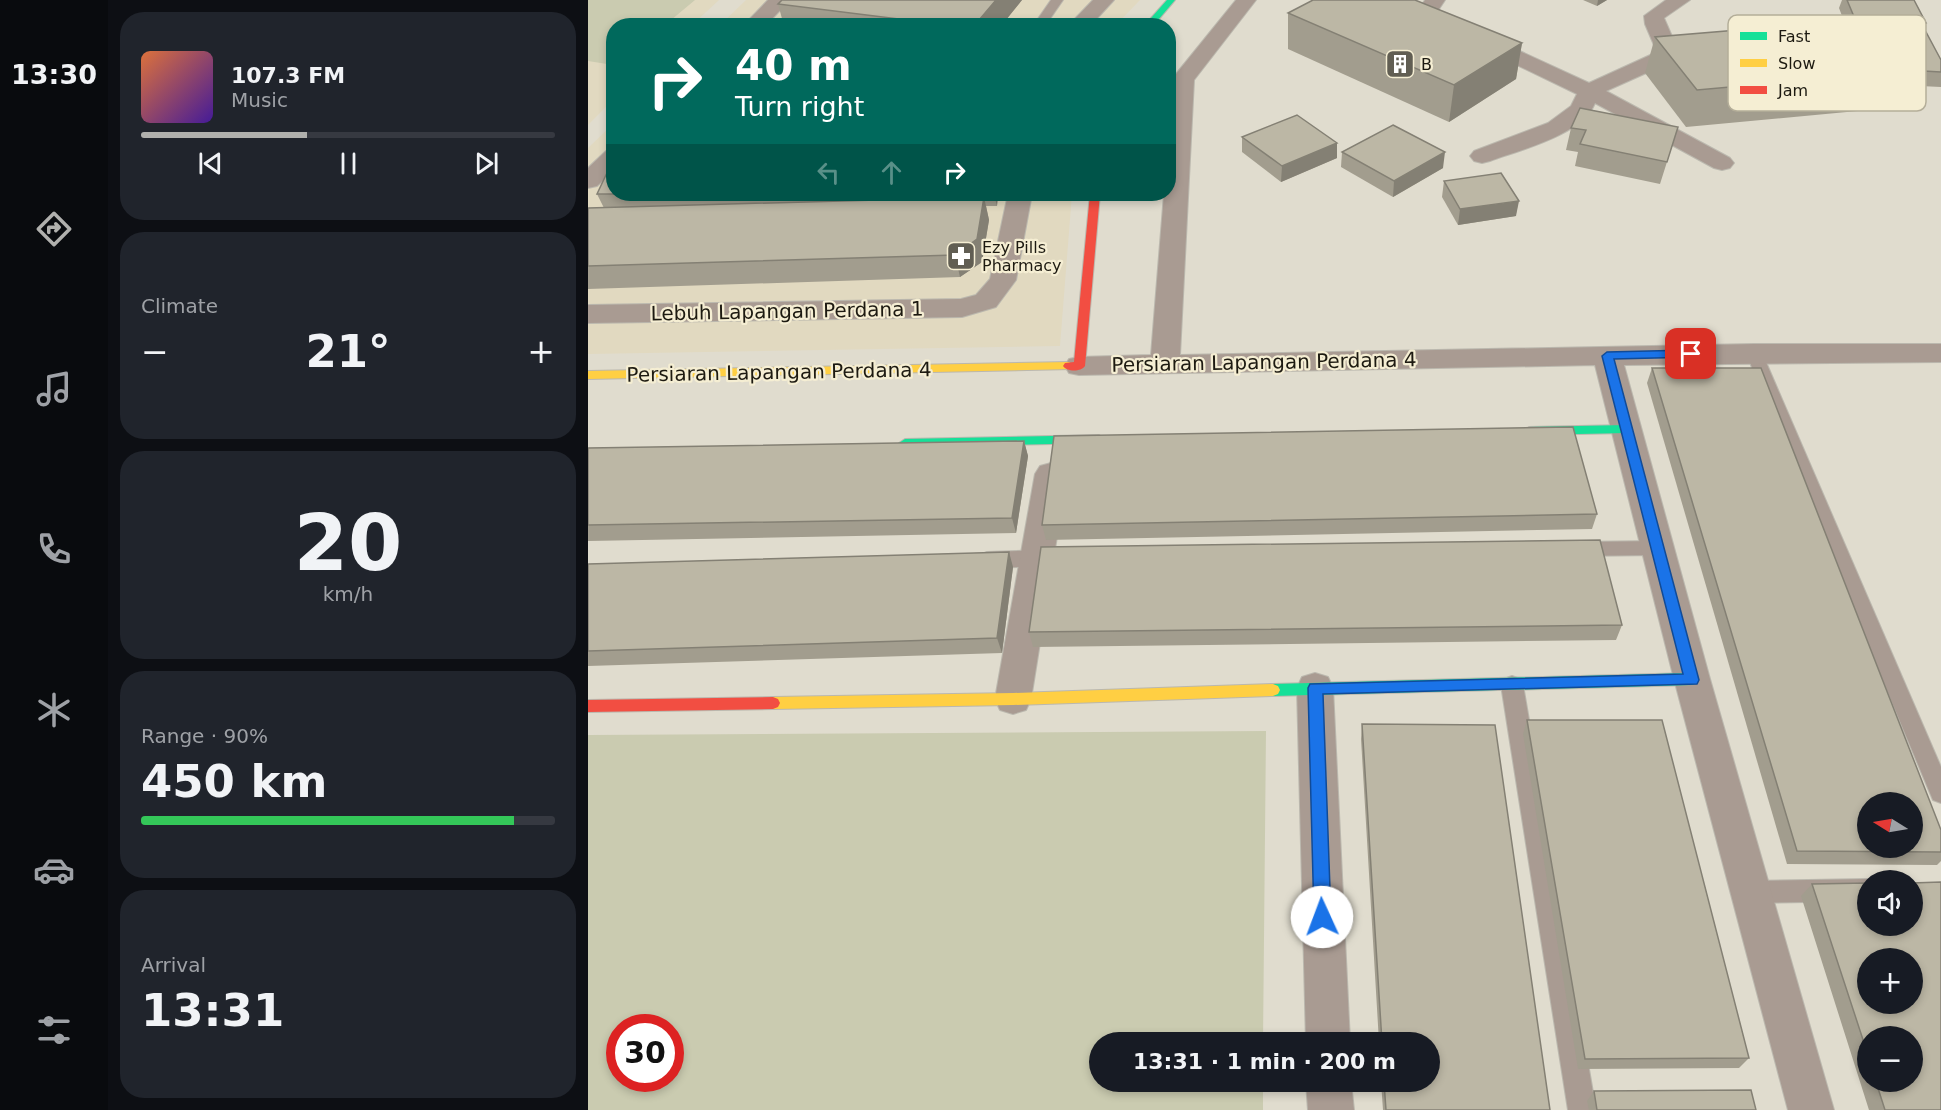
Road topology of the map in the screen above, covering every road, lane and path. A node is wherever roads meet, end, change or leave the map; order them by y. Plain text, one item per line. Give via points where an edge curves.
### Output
1 (780, 0) edge
2 (1057, 0) edge
3 (1104, 0) edge
4 (1171, 0) edge
5 (1246, 0) edge
6 (1680, 0) edge
7 (1403, 5) edge
8 (1431, 7) edge
9 (761, 18) edge
10 (1045, 18) edge
11 (1086, 18) edge
12 (1155, 18) edge
13 (1704, 53) edge
14 (1669, 55) junction
15 (1588, 91) junction
16 (1482, 156) dead end
17 (1722, 163) dead end
18 (606, 164) edge
19 (588, 181) edge
20 (1176, 190) edge
21 (1019, 201) edge
22 (1094, 201) edge
23 (1175, 201) edge
24 (588, 314) edge
25 (1754, 353) junction
26 (1941, 353) edge
27 (1607, 356) junction
28 (1165, 364) junction
29 (1079, 366) junction
30 (588, 375) edge
31 (1627, 429) junction
32 (1520, 431) edge
33 (1116, 439) edge
34 (1057, 440) junction
35 (893, 443) edge
36 (1657, 548) junction
37 (1562, 549) edge
38 (1048, 558) junction
39 (966, 560) edge
40 (1692, 680) junction
41 (1512, 685) junction
42 (1315, 688) junction
43 (1012, 699) junction
44 (588, 706) edge
45 (1941, 793) edge
46 (1857, 890) edge
47 (1750, 892) junction
48 (1328, 1032) edge
49 (1330, 1092) edge
50 (1331, 1110) edge
51 (1582, 1110) edge
52 (1811, 1110) edge

1 - 9 street
2 - 10 lane
3 - 11 street
4 - 12 street
5 - 20 street via 1183,79
6 - 14 street via 1654,16
7 - 8 street
8 - 15 street via 1453,27
13 - 14 street
14 - 15 street
15 - 16 street via 1581,110 1556,128
15 - 17 street
18 - 19 street
21 - 24 street, Lebuh Lapangan Perdana 1 via 1003,280 986,301 962,308
22 - 29 street
23 - 28 street
25 - 26 street, Persiaran Lapangan Perdana 4
25 - 27 street, Persiaran Lapangan Perdana 4
25 - 45 lane
27 - 28 street, Persiaran Lapangan Perdana 4
27 - 31 street
28 - 29 street, Persiaran Lapangan Perdana 4
29 - 30 street, Persiaran Lapangan Perdana 4
31 - 32 street
31 - 36 street
33 - 34 street
34 - 35 street
34 - 38 street
36 - 37 lane
36 - 40 street
38 - 39 lane
38 - 43 street
40 - 41 street
40 - 47 street
41 - 42 street
41 - 51 lane
42 - 43 street
42 - 48 street
43 - 44 street
46 - 47 lane
47 - 52 street
49 - 50 street

